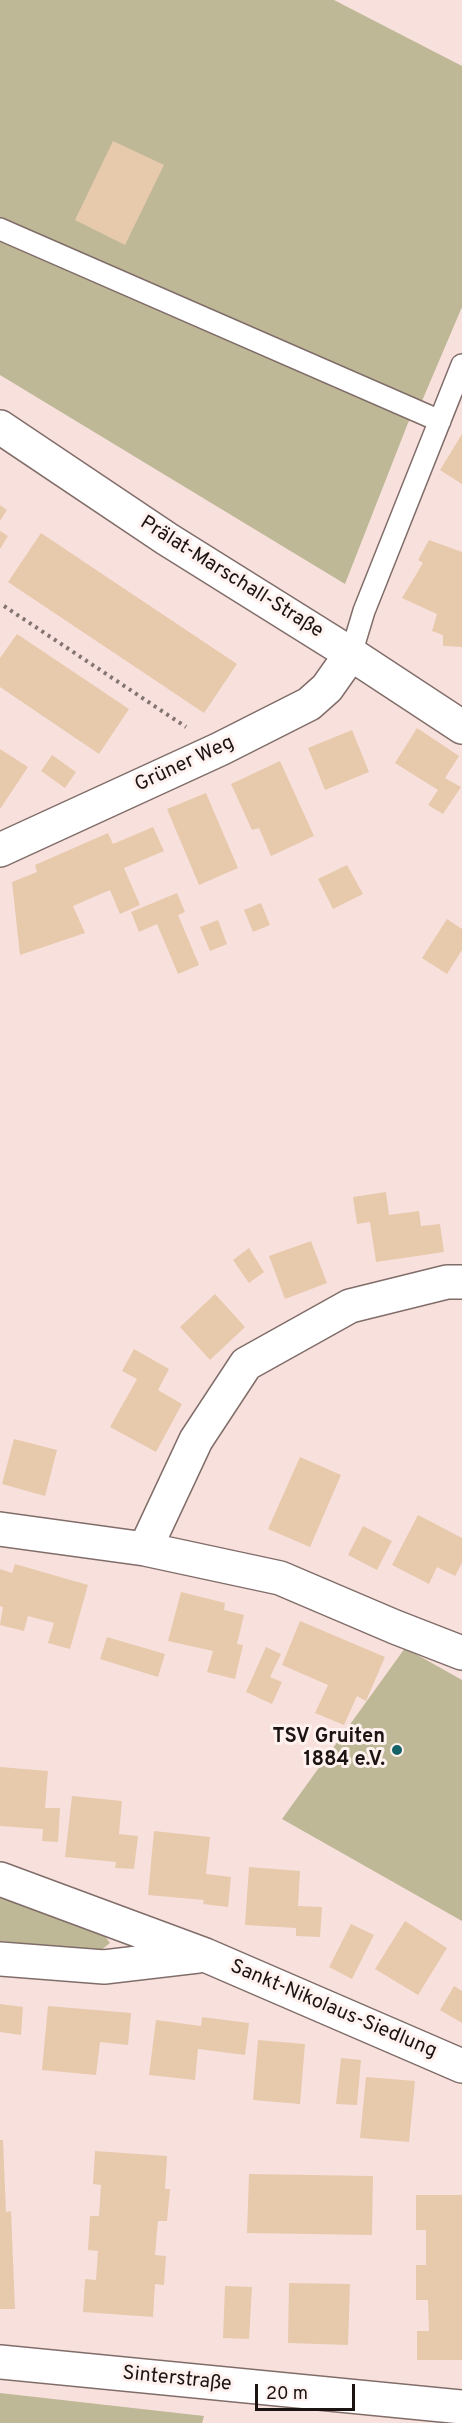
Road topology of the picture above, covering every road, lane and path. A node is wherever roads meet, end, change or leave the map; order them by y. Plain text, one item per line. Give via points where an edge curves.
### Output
1 (0, 229) edge
2 (462, 365) edge
3 (440, 421) junction
4 (0, 428) edge
5 (4, 606) dead end
6 (351, 654) junction
7 (462, 727) edge
8 (220, 749) junction
9 (0, 850) edge
10 (462, 1282) edge
11 (0, 1529) edge
12 (145, 1549) junction
13 (462, 1653) edge
14 (0, 1879) edge
15 (205, 1955) junction
16 (0, 1959) edge
17 (462, 2066) edge
18 (0, 2362) edge
19 (462, 2407) edge

1 - 3 lane
2 - 3 lane
3 - 6 lane via 364,611
4 - 6 street, Prälat-Marschall-Straße
5 - 8 path
6 - 7 street, Prälat-Marschall-Straße
6 - 8 street, Grüner Weg via 327,688 309,704
8 - 9 street, Grüner Weg
10 - 12 street via 447,1282 350,1306 246,1364 196,1440
11 - 12 street
12 - 13 street via 280,1578
14 - 15 street, Sankt-Nikolaus-Siedlung
15 - 16 street, Sankt-Nikolaus-Siedlung via 104,1967
15 - 17 street, Sankt-Nikolaus-Siedlung
18 - 19 street, Sinterstraße

